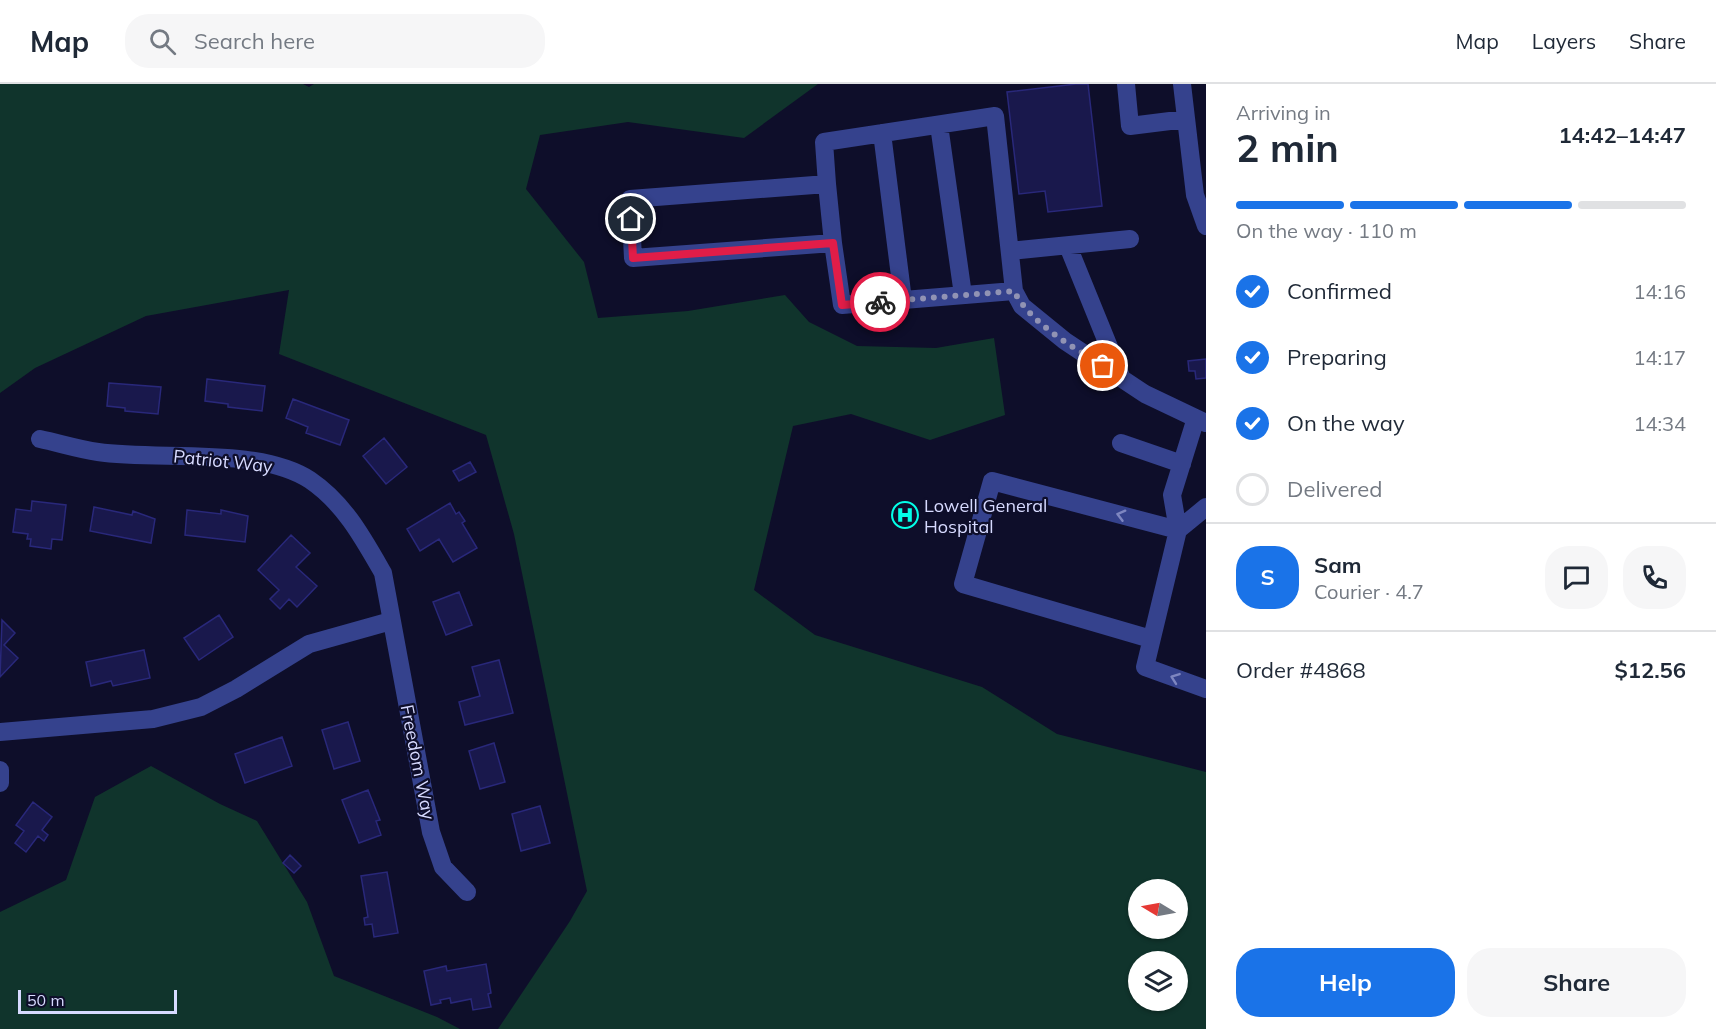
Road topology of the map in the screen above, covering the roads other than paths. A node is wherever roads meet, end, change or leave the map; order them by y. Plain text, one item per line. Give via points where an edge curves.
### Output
1 (1126, 84) edge
2 (1182, 84) edge
3 (1186, 119) junction
4 (939, 125) junction
5 (882, 134) junction
6 (827, 184) junction
7 (1206, 226) edge
8 (1130, 239) dead end
9 (833, 243) junction
10 (1068, 246) junction
11 (1010, 251) junction
12 (1014, 291) junction
13 (963, 295) junction
14 (903, 300) junction
15 (1122, 379) junction
16 (1201, 421) edge
17 (40, 439) dead end
18 (1121, 443) dead end
19 (1182, 464) junction
20 (1206, 507) edge
21 (1178, 530) junction
22 (391, 621) junction
23 (1151, 639) junction
24 (1206, 689) edge
25 (0, 732) edge
26 (0, 770) edge
27 (0, 783) edge
28 (467, 892) dead end

1 - 3 street via 1130,126
2 - 3 street
3 - 7 street via 1195,195
4 - 5 street
4 - 11 street via 995,116
4 - 13 street
5 - 6 street via 824,142
5 - 14 street
6 - 9 street
6 - 9 street via 630,199 633,258
8 - 10 street
9 - 14 street via 842,305
10 - 11 street
10 - 15 street
11 - 12 street
12 - 13 street
12 - 15 street via 1030,313
13 - 14 street
15 - 16 street
16 - 19 street
17 - 22 street, Patriot Way via 99,452 271,463 309,480 339,504 362,535 382,573
18 - 19 street
19 - 21 street via 1172,495
20 - 21 street
21 - 23 street
21 -> 23 street via 992,482 963,584
22 - 25 street via 309,644 201,707 153,719
22 - 28 street, Freedom Way via 431,832 443,867
24 -> 23 street via 1145,667
26 - 27 street

